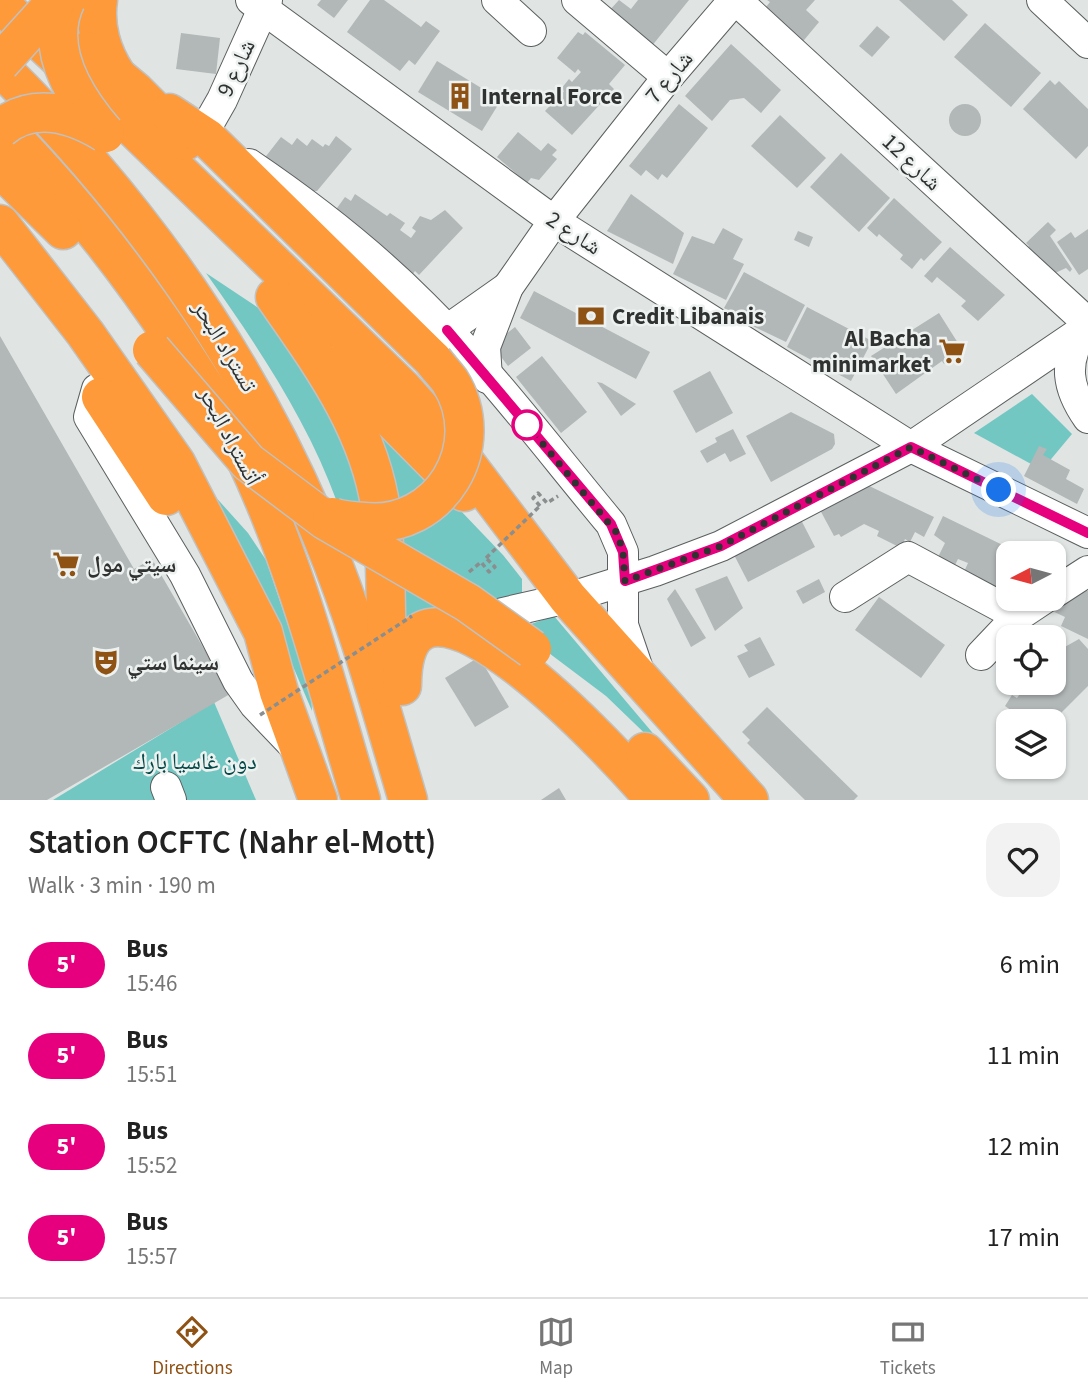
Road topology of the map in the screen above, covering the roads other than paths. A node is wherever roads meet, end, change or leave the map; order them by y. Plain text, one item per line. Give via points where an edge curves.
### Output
1 (28, 0) edge
2 (57, 0) edge
3 (66, 0) edge
4 (98, 0) edge
5 (497, 0) edge
6 (577, 0) edge
7 (735, 0) edge
8 (1042, 0) edge
9 (260, 3) edge
10 (0, 4) edge
11 (0, 28) edge
12 (531, 31) dead end
13 (1088, 43) edge
14 (0, 65) edge
15 (668, 77) junction
16 (126, 83) junction
17 (0, 127) edge
18 (204, 136) junction
19 (114, 142) junction
20 (2, 170) edge
21 (554, 221) junction
22 (0, 224) edge
23 (0, 264) edge
24 (509, 287) junction
25 (275, 297) junction
26 (1086, 327) edge
27 (440, 345) junction
28 (487, 378) junction
29 (96, 390) junction
30 (1088, 418) edge
31 (911, 447) junction
32 (308, 507) junction
33 (524, 513) junction
34 (1088, 533) edge
35 (1088, 571) edge
36 (625, 581) junction
37 (1066, 585) edge
38 (845, 597) dead end
39 (568, 598) junction
40 (1026, 611) edge
41 (1018, 616) junction
42 (425, 622) junction
43 (981, 655) dead end
44 (652, 693) junction
45 (269, 703) junction
46 (401, 737) junction
47 (301, 753) junction
48 (318, 800) edge
49 (361, 800) edge
50 (408, 800) edge
51 (415, 800) edge
52 (655, 800) edge
53 (690, 800) edge
54 (749, 800) edge

1 - 11 highway
1 - 16 highway
2 - 14 highway, bridge
3 - 19 highway, bridge via 58,30 62,60 80,102
4 - 16 highway via 101,43
5 - 12 street
6 - 15 street
7 - 15 street, شارع 7
7 - 26 street, شارع 12
8 - 13 street
9 - 18 street, شارع 9
9 - 21 street, شارع 2
10 - 33 highway via 368,351
14 - 50 highway, تستراد البحر via 166,257 210,318 253,391 328,553
15 - 21 street, شارع 7
16 - 18 highway
16 - 33 highway via 425,378
17 - 19 highway, bridge via 21,116 56,112 77,117
17 - 49 highway, أتستراد البحر via 66,196 162,321 222,412 284,554
18 - 27 highway
19 - 25 highway
20 - 32 highway, bridge via 54,218 160,360 229,443
21 - 24 street, شارع 7
21 - 31 street, شارع 2
22 - 45 highway via 154,427 224,551 263,632
23 - 29 highway
24 - 27 street
24 - 28 street via 485,347
25 - 33 highway via 468,495
25 - 46 highway via 345,403 370,458 381,512 387,660
26 - 30 street via 1072,348 1068,368 1071,388
26 - 31 street
27 - 28 street
27 - 32 highway, bridge via 464,423 464,444 448,487 420,512 383,524 339,520
28 - 36 street via 617,533
29 - 45 highway via 159,484
29 - 47 street via 89,417 185,575 228,675
31 - 34 street, شارع 2
31 - 36 street via 721,546
32 - 53 highway, bridge via 468,603 532,649 612,718
33 - 39 highway
35 - 37 street
36 - 39 street
36 - 44 street via 621,597 625,638
38 - 41 street via 908,557
39 - 42 street
39 - 44 highway
40 - 41 street
41 - 43 street
42 - 46 highway via 405,648
42 - 52 highway via 471,637 539,684 580,719
44 - 54 highway
45 - 47 highway
46 - 51 highway
47 - 48 highway

